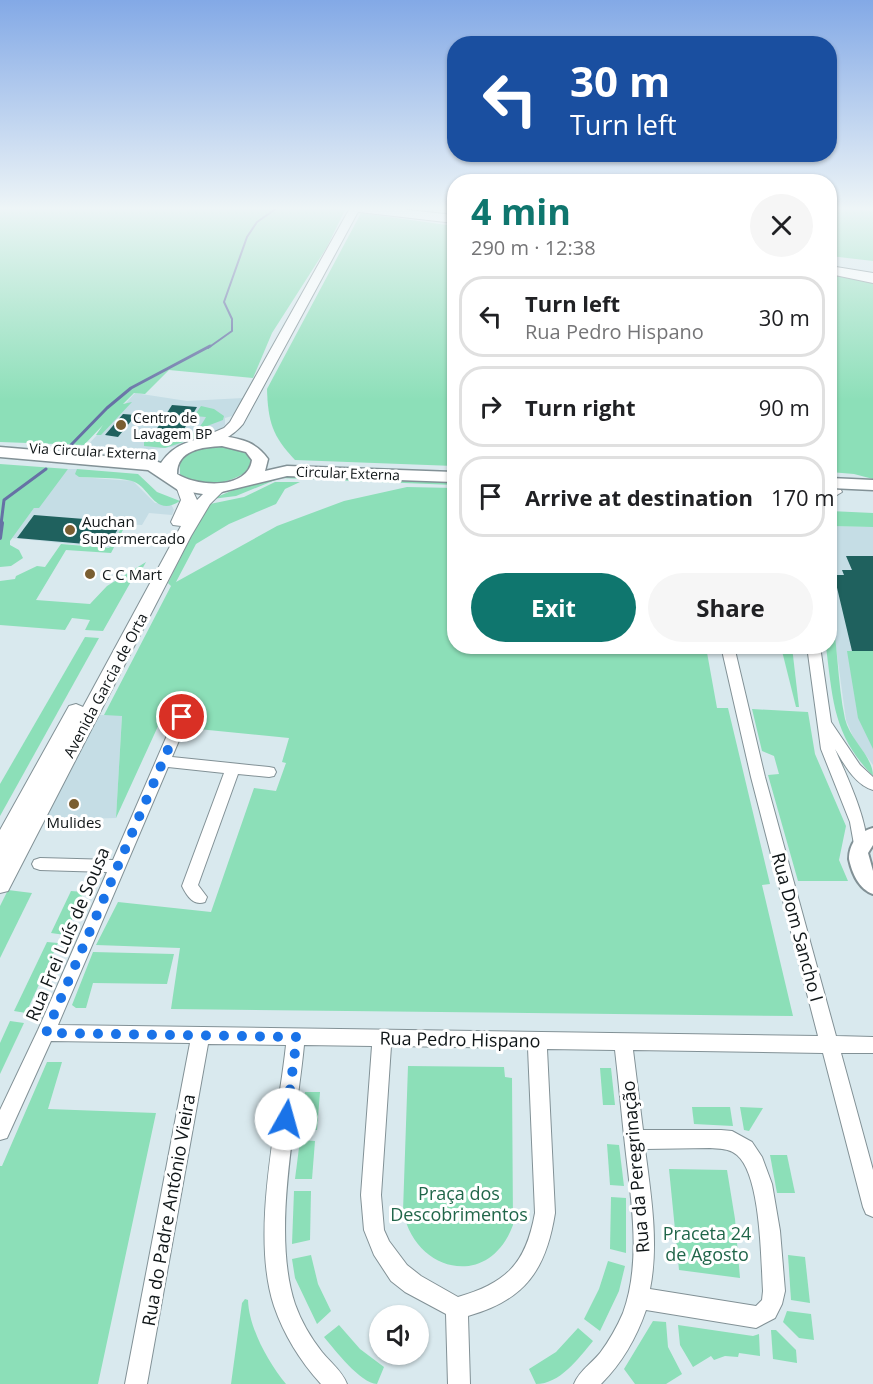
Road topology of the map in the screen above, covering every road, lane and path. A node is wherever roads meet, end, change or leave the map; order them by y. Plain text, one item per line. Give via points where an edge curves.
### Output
1 (319, 273) edge
2 (850, 273) edge
3 (873, 278) edge
4 (236, 424) junction
5 (0, 446) edge
6 (193, 446) junction
7 (249, 447) junction
8 (0, 452) edge
9 (447, 470) edge
10 (169, 476) junction
11 (447, 477) edge
12 (242, 482) junction
13 (873, 485) edge
14 (184, 486) junction
15 (837, 488) edge
16 (216, 490) junction
17 (837, 490) edge
18 (873, 493) edge
19 (730, 654) edge
20 (814, 654) edge
21 (821, 713) junction
22 (182, 717) dead end
23 (163, 762) junction
24 (233, 768) junction
25 (269, 772) dead end
26 (873, 785) edge
27 (867, 841) edge
28 (0, 851) edge
29 (40, 864) dead end
30 (117, 866) junction
31 (0, 884) edge
32 (873, 886) edge
33 (199, 897) dead end
34 (46, 1033) junction
35 (200, 1036) junction
36 (297, 1037) junction
37 (382, 1038) junction
38 (537, 1040) junction
39 (623, 1042) junction
40 (831, 1044) junction
41 (873, 1045) edge
42 (0, 1131) edge
43 (634, 1140) junction
44 (873, 1207) edge
45 (638, 1298) junction
46 (457, 1308) junction
47 (136, 1384) edge
48 (336, 1384) edge
49 (459, 1384) edge
50 (585, 1384) edge

1 - 4 main road
2 - 3 highway
4 - 6 main road via 229,431
4 - 7 main road via 240,439
5 - 6 main road, Via Circular Externa via 149,455
6 - 7 main road, Via Circular Externa via 227,441
6 - 10 main road via 169,461
7 - 9 main road, Circular Externa via 266,458 289,463
7 - 12 main road via 258,454 260,463 256,473
8 - 10 main road, Via Circular Externa via 144,463 159,467
10 - 14 main road, Via Circular Externa
11 - 12 main road, Circular Externa via 287,471
12 - 16 main road, Circular Externa
13 - 15 main road
14 - 16 main road
14 - 28 main road, Avenida Garcia de Orta via 189,500 186,508
16 - 31 main road, Avenida Garcia de Orta via 188,527
17 - 18 main road
19 - 40 street, Rua Dom Sancho I via 749,743
20 - 21 street
21 - 26 street via 843,753
21 - 27 street via 828,749
22 - 23 street, Rua Frei Luís de Sousa
23 - 24 street
23 - 30 street, Rua Frei Luís de Sousa
24 - 25 street
24 - 33 street via 190,886
27 - 32 street via 859,866
29 - 30 street
30 - 34 street, Rua Frei Luís de Sousa
34 - 35 street, Rua Pedro Hispano
34 - 42 street, Rua Frei Luís de Sousa
35 - 36 street, Rua Pedro Hispano
35 - 47 street, Rua do Padre António Vieira
36 - 37 street, Rua Pedro Hispano
36 - 48 street via 273,1218 274,1254 293,1328
37 - 38 street, Rua Pedro Hispano
37 - 46 street via 371,1195 374,1230 399,1273
38 - 39 street, Rua Pedro Hispano
38 - 46 street via 543,1234 535,1257 504,1292 484,1302
39 - 40 street, Rua Pedro Hispano
39 - 43 street, Rua da Peregrinação
40 - 41 street, Rua Pedro Hispano
40 - 44 street, Rua Dom Sancho I
43 - 45 street, Rua da Peregrinação via 645,1245
43 - 45 street via 734,1141 750,1154 758,1164 765,1199 774,1291 767,1312 756,1317
45 - 50 street, Rua da Peregrinação via 616,1346
46 - 49 street

